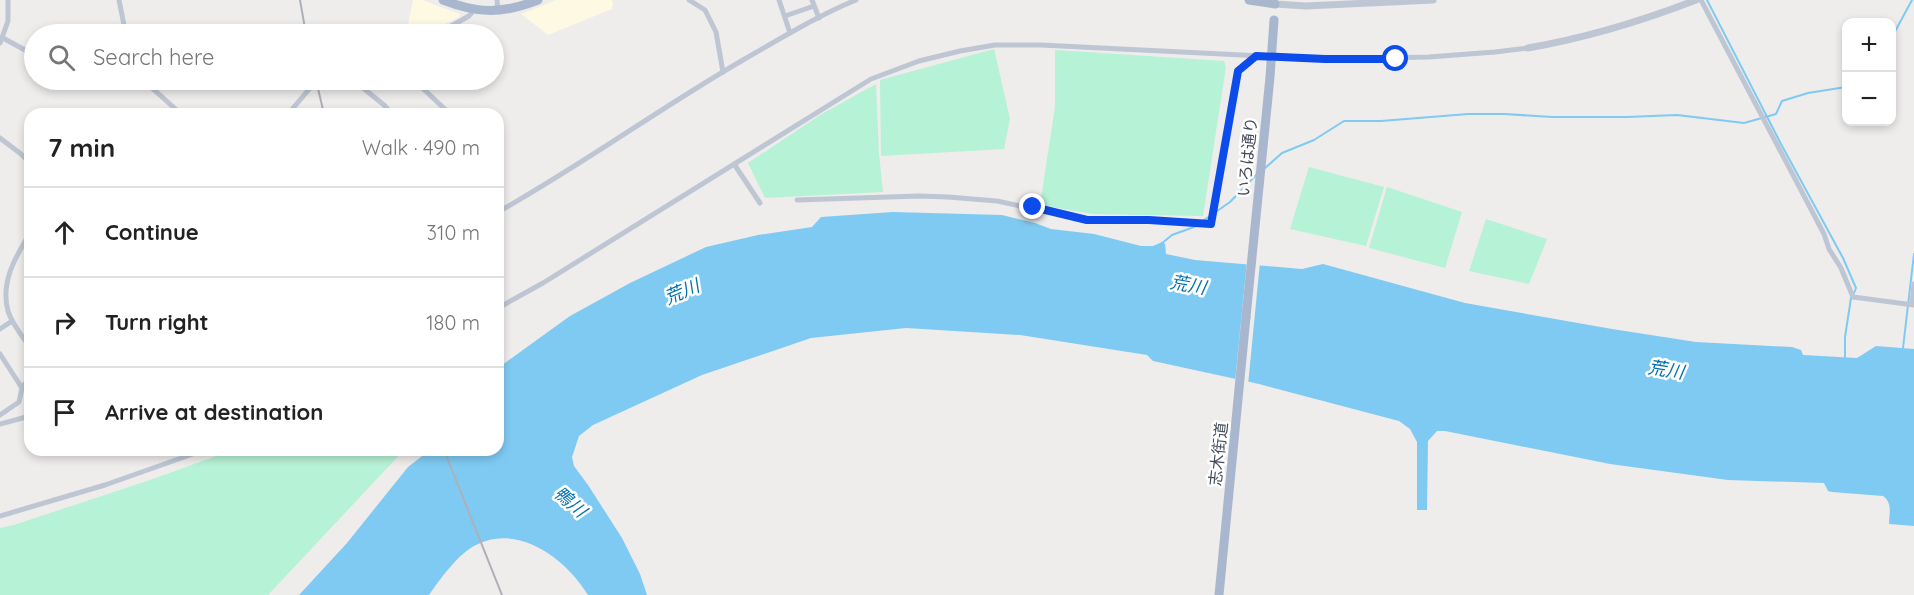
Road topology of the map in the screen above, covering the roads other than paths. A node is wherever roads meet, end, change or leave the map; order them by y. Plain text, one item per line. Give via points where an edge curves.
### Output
1 (8, 0) edge
2 (119, 0) edge
3 (442, 0) edge
4 (497, 0) edge
5 (538, 0) edge
6 (689, 0) edge
7 (779, 0) edge
8 (856, 0) edge
9 (1249, 0) edge
10 (1433, 0) edge
11 (1696, 0) edge
12 (1701, 0) edge
13 (1276, 2) edge
14 (813, 3) edge
15 (474, 10) junction
16 (498, 11) junction
17 (785, 16) junction
18 (819, 18) junction
19 (124, 24) edge
20 (455, 24) edge
21 (790, 33) junction
22 (1, 41) edge
23 (1528, 48) joint
24 (24, 51) edge
25 (1256, 56) junction
26 (723, 72) junction
27 (154, 90) edge
28 (308, 90) edge
29 (366, 90) edge
30 (425, 90) edge
31 (174, 108) edge
32 (293, 108) edge
33 (387, 108) edge
34 (444, 108) edge
35 (0, 138) edge
36 (24, 157) edge
37 (734, 164) junction
38 (797, 200) dead end
39 (760, 203) dead end
40 (504, 208) edge
41 (24, 242) edge
42 (1914, 284) edge
43 (1912, 304) edge
44 (504, 305) edge
45 (1246, 317) joint
46 (12, 321) junction
47 (0, 329) edge
48 (24, 338) edge
49 (0, 356) edge
50 (24, 385) edge
51 (22, 388) junction
52 (0, 415) edge
53 (24, 418) edge
54 (0, 424) edge
55 (187, 456) edge
56 (0, 516) edge
57 (1218, 595) edge

1 - 22 street via 8,21
2 - 19 street
3 - 15 main road
4 - 16 street
5 - 16 main road
6 - 26 street via 705,10 716,32
7 - 17 street
8 - 18 street
9 - 13 main road
10 - 13 street via 1319,6
11 - 23 street
12 - 43 street via 1853,297
13 - 45 main road, いろは通り, bridge
14 - 17 street
14 - 18 street
15 - 16 main road
15 - 20 street
17 - 21 street
18 - 21 street
21 - 26 street
22 - 24 street
23 - 25 street via 1396,59
25 - 37 street via 1041,45 994,45 960,51 865,81
25 - 38 street via 1238,71 1211,224 1087,220 997,201 948,197
26 - 40 street
27 - 31 street
28 - 32 street
29 - 33 street
30 - 34 street
35 - 36 street
37 - 39 street
37 - 44 street
41 - 46 street via 9,267 5,290
42 - 43 street
45 - 57 main road, 志木街道
46 - 47 street
46 - 48 street
49 - 51 street
50 - 51 street
51 - 52 street via 19,402
53 - 54 street
55 - 56 street

